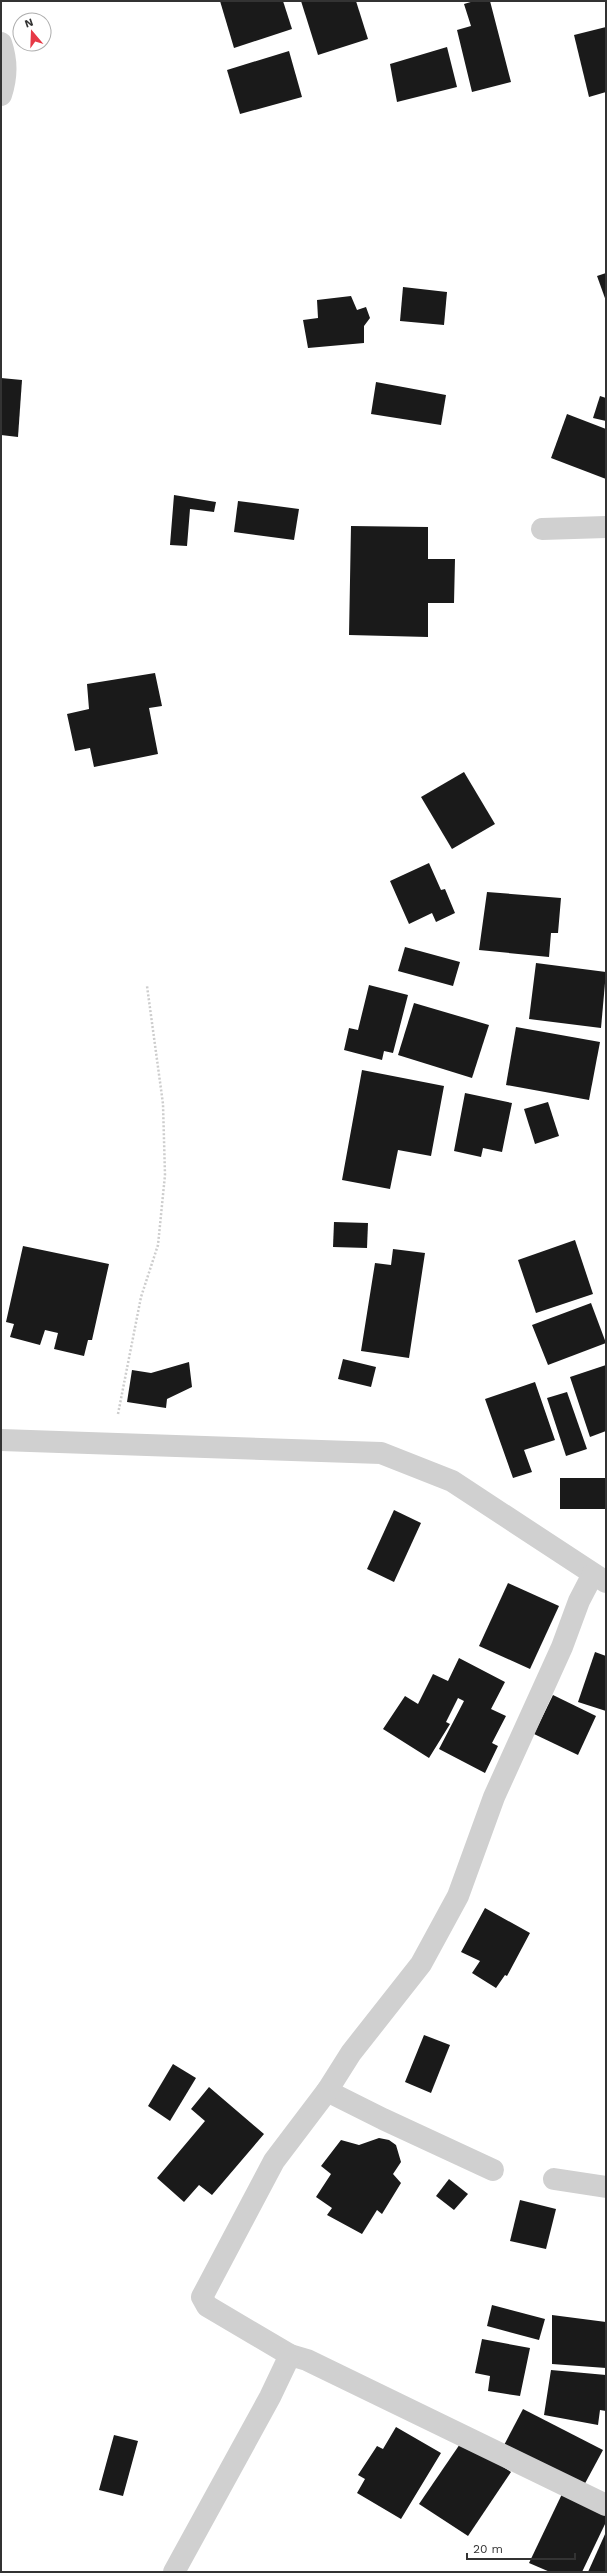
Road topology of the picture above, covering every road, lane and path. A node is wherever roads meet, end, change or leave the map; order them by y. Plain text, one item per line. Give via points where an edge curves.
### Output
1 (1, 43) edge
2 (1, 95) edge
3 (606, 528) edge
4 (542, 529) dead end
5 (147, 986) dead end
6 (1, 1440) edge
7 (112, 1444) junction
8 (600, 1578) edge
9 (327, 2091) junction
10 (493, 2170) dead end
11 (554, 2179) dead end
12 (606, 2187) edge
13 (290, 2355) junction
14 (606, 2505) edge
15 (174, 2572) edge

1 - 2 street via 7,78
3 - 4 street
5 - 7 path via 162,1104 165,1175 158,1245 141,1296
6 - 7 street
7 - 8 street via 381,1452 452,1480
8 - 9 street via 579,1601 562,1647 494,1797 458,1896 421,1964 351,2053
9 - 10 street
9 - 13 street via 274,2161 202,2297 207,2306
11 - 12 street
13 - 14 street via 307,2360
13 - 15 street via 270,2397

